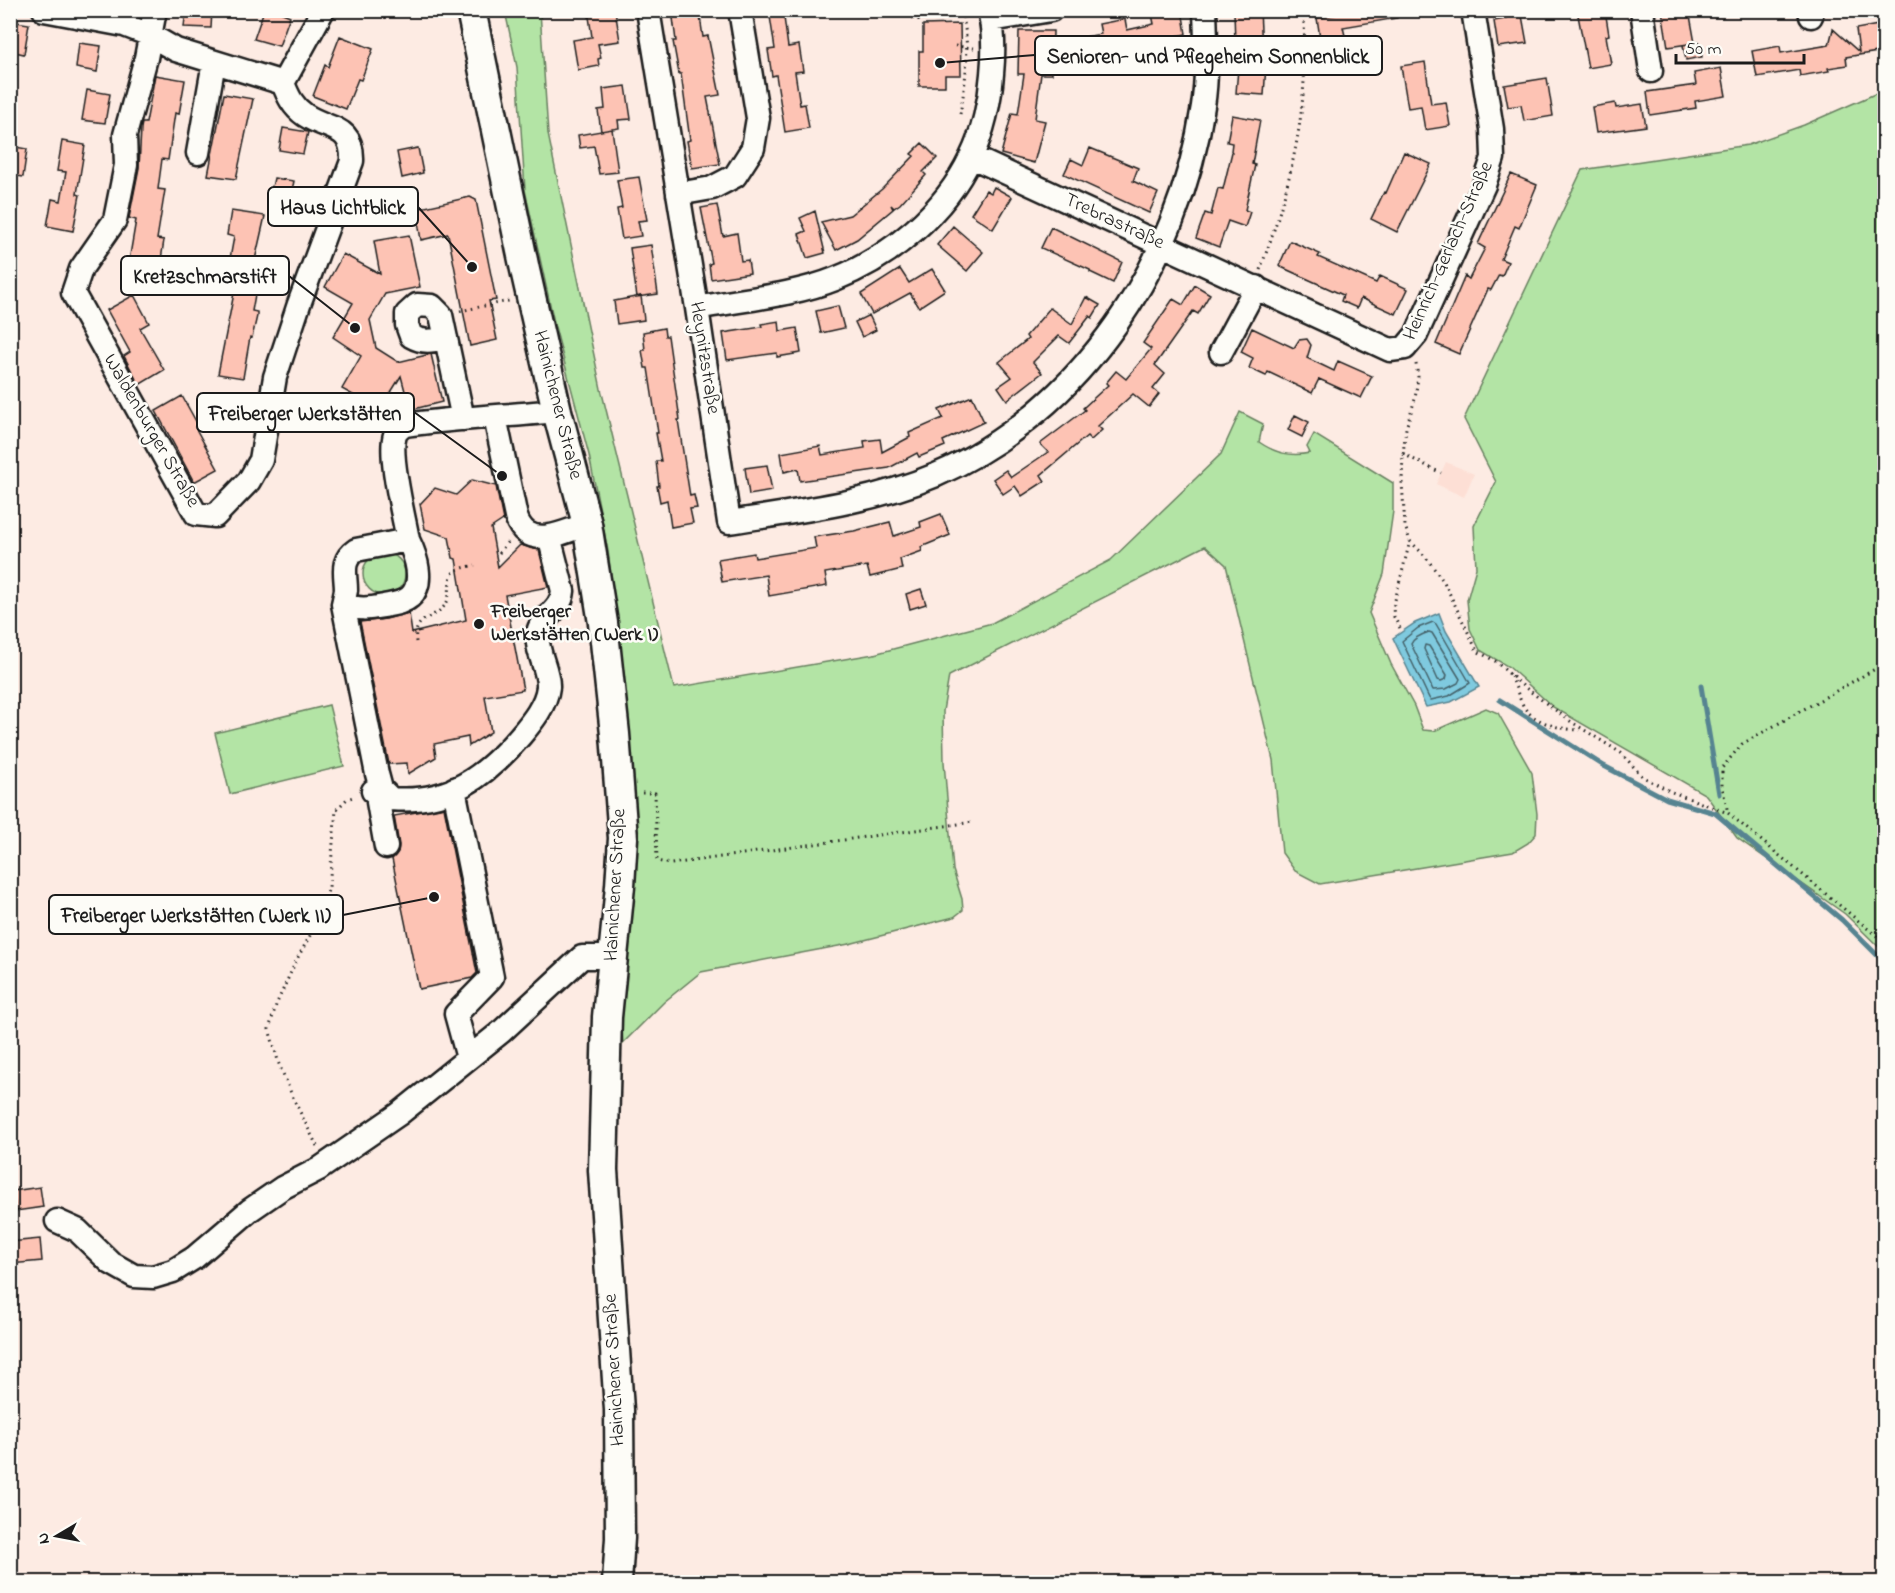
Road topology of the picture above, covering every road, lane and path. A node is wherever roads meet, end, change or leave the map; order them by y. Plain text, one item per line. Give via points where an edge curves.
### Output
1 (44, 10) edge
2 (155, 10) edge
3 (323, 10) edge
4 (471, 10) edge
5 (490, 10) edge
6 (648, 10) edge
7 (740, 10) edge
8 (926, 10) edge
9 (961, 10) edge
10 (1051, 10) edge
11 (1205, 10) edge
12 (1303, 10) edge
13 (1473, 10) edge
14 (1642, 10) edge
15 (990, 15) edge
16 (913, 18) dead end
17 (150, 35) junction
18 (955, 46) dead end
19 (966, 47) junction
20 (977, 48) dead end
21 (214, 62) junction
22 (1652, 70) dead end
23 (283, 83) junction
24 (960, 114) dead end
25 (198, 153) dead end
26 (972, 156) junction
27 (678, 194) junction
28 (511, 198) junction
29 (1162, 244) junction
30 (1255, 286) junction
31 (517, 299) dead end
32 (697, 308) junction
33 (441, 315) junction
34 (446, 338) junction
35 (1405, 348) junction
36 (1221, 352) dead end
37 (557, 411) junction
38 (495, 417) junction
39 (463, 419) junction
40 (1403, 454) junction
41 (1441, 473) dead end
42 (587, 524) junction
43 (549, 536) junction
44 (408, 540) junction
45 (1410, 541) junction
46 (475, 565) dead end
47 (343, 604) junction
48 (1400, 628) dead end
49 (416, 642) dead end
50 (1884, 664) edge
51 (1510, 675) junction
52 (1583, 730) junction
53 (454, 789) junction
54 (375, 791) junction
55 (620, 791) junction
56 (1728, 813) junction
57 (973, 822) dead end
58 (386, 847) dead end
59 (1884, 942) edge
60 (613, 957) junction
61 (468, 1058) junction
62 (326, 1165) junction
63 (57, 1221) dead end
64 (617, 1582) edge

1 - 17 street via 124,25
2 - 17 street, Waldenburger Straße
3 - 23 street
4 - 28 main road, Hainichener Straße
5 - 28 main road, Hainichener Straße via 501,64
6 - 27 street, Heynitzstraße
7 - 27 street via 758,118 753,148 735,176 712,188
8 - 16 path via 918,21
9 - 19 path
10 - 15 street
11 - 29 street via 1204,103 1199,132 1183,196
12 - 30 path via 1303,105 1294,162
13 - 35 street, Heinrich-Gerlach-Straße via 1493,158 1416,335
14 - 22 street
15 - 26 street via 990,90
17 - 21 street via 176,50
17 - 23 street, Waldenburger Straße via 125,135 126,165 116,220 81,269 73,292 196,514 215,516 249,482 261,460 275,377 352,160 352,147 345,134 304,115 291,103
18 - 19 path
19 - 20 path
19 - 24 path
21 - 23 street
21 - 25 street
26 - 29 street, Trebrastraße
26 - 32 street via 924,222 864,266 806,288
27 - 32 street, Heynitzstraße
28 - 37 main road, Hainichener Straße
29 - 30 street, Trebrastraße
29 - 32 street, Heynitzstraße via 1121,317 1074,378 999,441 936,475 876,496 729,522
30 - 35 street, Trebrastraße via 1390,350
30 - 36 street
31 - 33 path
33 - 34 street
33 - 34 street via 432,306 417,305 407,314 407,325 411,336 420,341
34 - 39 street
35 - 40 path via 1416,361 1418,377
37 - 38 street
37 - 42 main road, Hainichener Straße
38 - 39 street
38 - 43 street via 519,527 533,536
39 - 44 street via 405,425 396,435 393,453
40 - 41 path
40 - 45 path via 1403,508
42 - 43 street
42 - 55 main road, Hainichener Straße via 604,634
43 - 53 street via 563,591 558,607 540,625 537,636 548,687 541,707 487,770
44 - 47 street via 351,554 344,563
44 - 47 street via 418,577 409,598 358,610
45 - 48 path via 1393,608
45 - 51 path via 1444,582 1477,651
46 - 49 path via 452,573 450,597 444,607 421,621
47 - 54 street
50 - 56 path via 1742,744 1722,768
51 - 52 path
51 - 52 path via 1527,711 1543,721
52 - 56 path via 1621,753 1643,777
53 - 54 street via 423,800 391,799
53 - 61 street via 492,976 456,1014
54 - 58 street
54 - 62 path via 347,799 336,810 329,887 318,921 276,1005 269,1029 294,1100
55 - 57 path via 655,793 657,861 671,864
55 - 60 main road, Hainichener Straße via 623,838
56 - 59 path
60 - 61 street via 582,957
60 - 64 main road, Hainichener Straße via 603,1170 619,1410
61 - 62 street via 399,1114
62 - 63 street via 250,1210 194,1258 153,1277 134,1276 111,1263 77,1230

